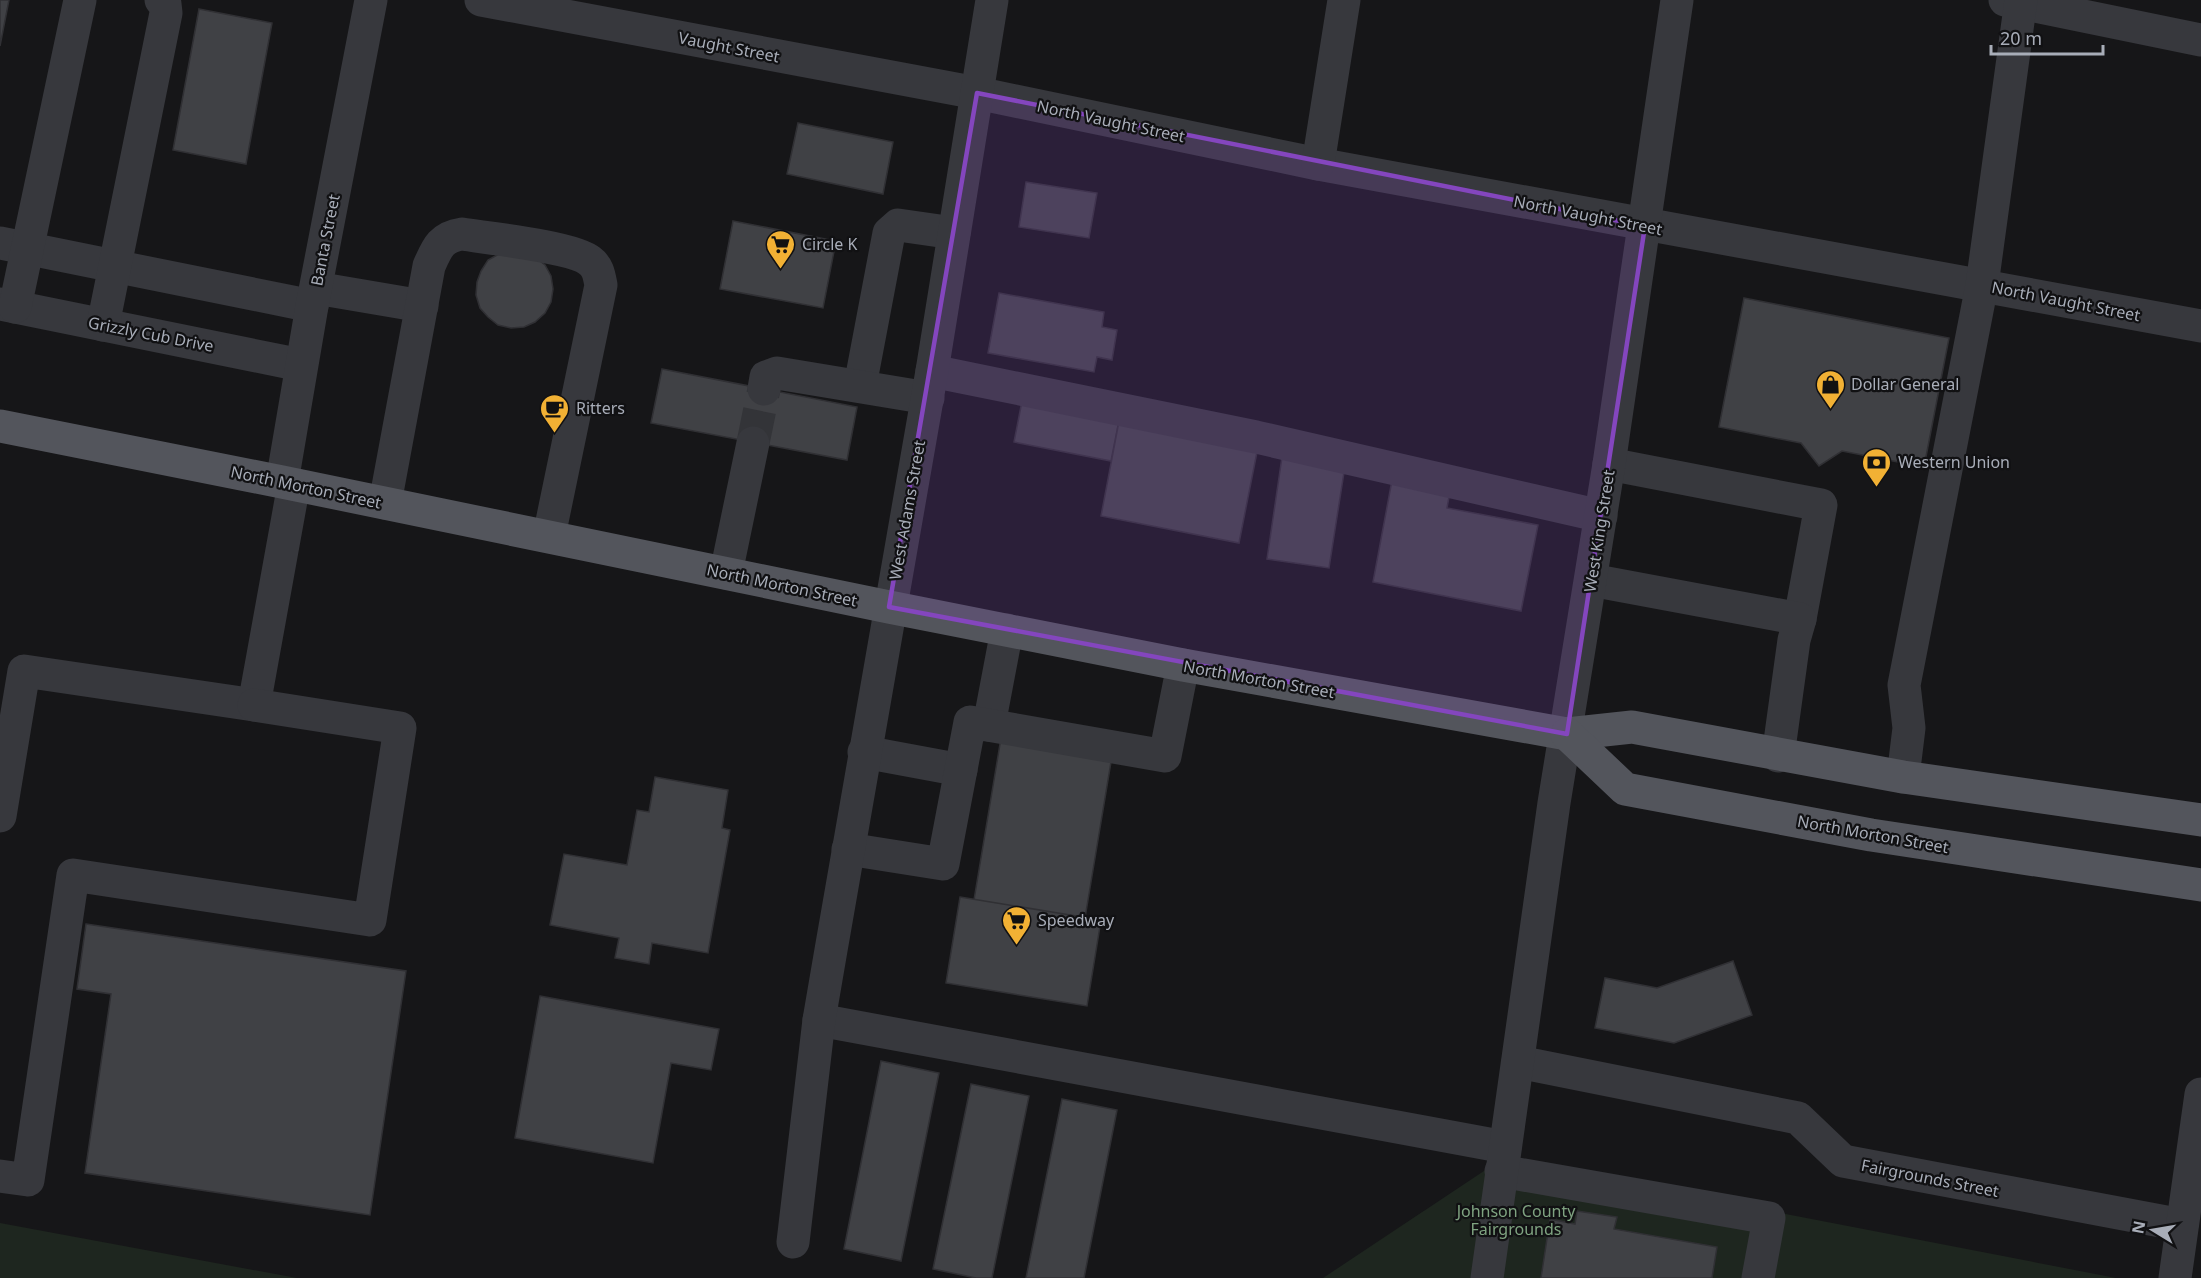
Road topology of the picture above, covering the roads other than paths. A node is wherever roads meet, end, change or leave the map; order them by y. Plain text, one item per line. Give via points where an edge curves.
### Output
1 (80, 0) edge
2 (161, 0) edge
3 (371, 0) edge
4 (481, 0) edge
5 (992, 0) edge
6 (1344, 0) edge
7 (1677, 0) edge
8 (2016, 1) edge
9 (2201, 40) edge
10 (976, 93) junction
11 (1318, 164) junction
12 (1646, 226) junction
13 (954, 233) junction
14 (14, 245) edge
15 (115, 267) junction
16 (1982, 285) junction
17 (314, 297) junction
18 (7, 306) edge
19 (422, 306) junction
20 (103, 325) junction
21 (2201, 326) edge
22 (301, 365) junction
23 (930, 385) junction
24 (860, 386) junction
25 (764, 389) tunnel mouth
26 (0, 426) edge
27 (753, 442) tunnel mouth
28 (1609, 464) junction
29 (288, 483) junction
30 (385, 503) junction
31 (1601, 516) junction
32 (549, 536) junction
33 (726, 573) junction
34 (1591, 580) junction
35 (890, 607) junction
36 (1800, 619) junction
37 (1007, 630) junction
38 (1183, 665) junction
39 (254, 705) junction
40 (990, 725) junction
41 (1567, 734) junction
42 (864, 752) junction
43 (1778, 756) junction
44 (961, 771) junction
45 (1903, 777) junction
46 (0, 816) edge
47 (2201, 820) edge
48 (848, 849) junction
49 (2201, 885) edge
50 (819, 1020) junction
51 (1518, 1062) junction
52 (2201, 1094) edge
53 (1503, 1159) junction
54 (0, 1176) edge
55 (2182, 1225) junction
56 (794, 1242) dead end
57 (1487, 1278) edge
58 (1758, 1278) edge
59 (2175, 1278) edge

1 - 14 street
2 - 15 street via 166,13
3 - 17 street, Banta Street
4 - 10 street, Vaught Street
5 - 10 street, West Adams Street
6 - 11 street
7 - 12 street, West King Street
8 - 9 street
8 - 16 street
10 - 11 street, North Vaught Street
10 - 13 street, West Adams Street
11 - 12 street, North Vaught Street
12 - 16 street, North Vaught Street
12 - 28 street, West King Street
13 - 23 street, West Adams Street
13 - 24 street via 898,225 889,233
14 - 15 street
14 - 18 street
15 - 17 street
15 - 20 street
16 - 21 street, North Vaught Street
16 - 45 street via 1904,685 1908,729
17 - 19 street
17 - 22 street, Banta Street
18 - 20 street, Grizzly Cub Drive
19 - 30 street
19 - 32 street via 429,266 437,248 450,236 462,234 571,252 589,259 598,269 602,285
20 - 22 street, Grizzly Cub Drive
22 - 29 street, Banta Street
23 - 24 street
23 - 31 street via 1256,437
23 - 35 street, West Adams Street
24 - 25 street via 777,373 766,377
26 - 29 main road, North Morton Street
27 - 33 street
28 - 31 street, West King Street
28 - 36 street via 1821,504
29 - 30 main road, North Morton Street
29 - 39 street, Banta Street
30 - 32 main road, North Morton Street
31 - 34 street, West King Street
32 - 33 main road, North Morton Street
33 - 35 main road, North Morton Street
34 - 36 street
34 - 41 street, West King Street
35 - 37 main road, North Morton Street
35 - 42 street, West Adams Street
36 - 43 street
37 - 38 main road, North Morton Street
37 - 40 street
38 - 40 street via 1165,756
38 - 41 main road, North Morton Street
39 - 46 street via 24,671
39 - 54 street via 400,728 370,920 73,875 28,1180
40 - 44 street via 970,722
41 - 43 main road, North Morton Street via 1632,727
41 - 49 main road, North Morton Street via 1625,789 1870,835
41 - 51 street, West King Street
42 - 44 street
42 - 48 street, West Adams Street
43 - 45 main road, North Morton Street
44 - 48 street via 943,864
45 - 47 main road, North Morton Street
48 - 50 street, West Adams Street
50 - 53 street
50 - 56 street, West Adams Street
51 - 53 street, West King Street
51 - 55 street, Fairgrounds Street via 1798,1118 1843,1161
52 - 55 street
53 - 57 street, West King Street
53 - 58 street via 1769,1218
55 - 59 street

